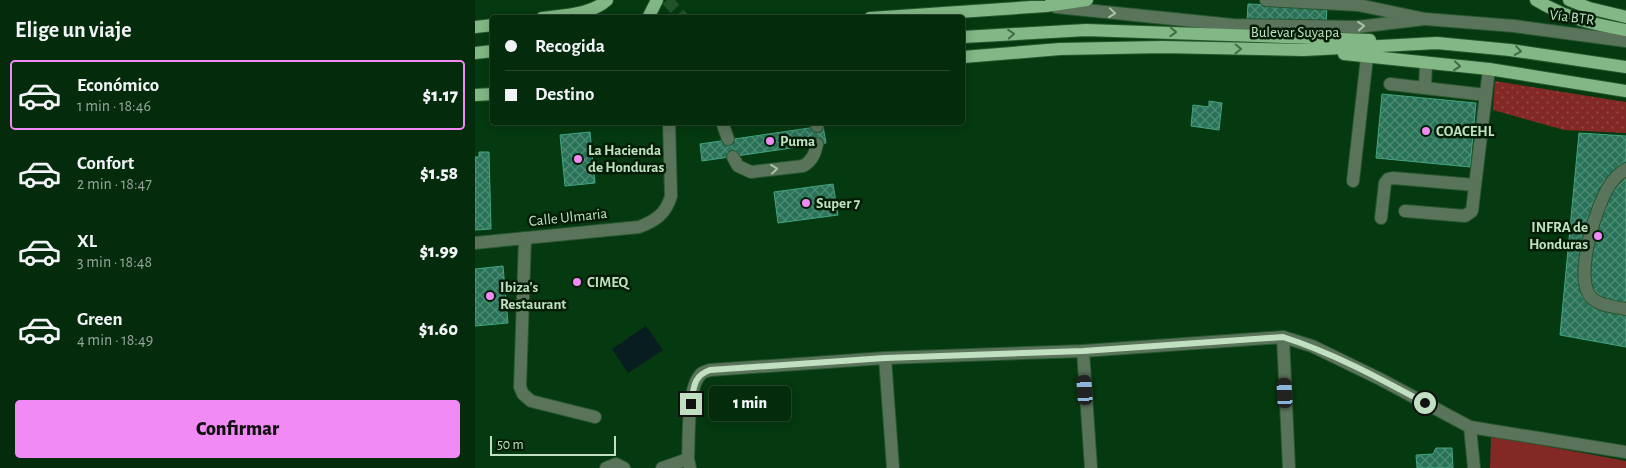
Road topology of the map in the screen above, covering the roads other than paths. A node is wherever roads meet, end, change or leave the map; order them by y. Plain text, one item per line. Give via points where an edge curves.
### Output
1 (607, 0) edge
2 (646, 0) edge
3 (657, 0) edge
4 (1087, 0) edge
5 (1266, 0) edge
6 (1536, 0) edge
7 (1569, 0) edge
8 (1046, 6) junction
9 (558, 15) edge
10 (648, 15) edge
11 (650, 15) edge
12 (911, 15) edge
13 (1626, 17) edge
14 (1425, 19) junction
15 (490, 25) edge
16 (475, 27) edge
17 (1626, 30) edge
18 (965, 37) edge
19 (1626, 41) edge
20 (1437, 43) junction
21 (1304, 50) junction
22 (490, 51) edge
23 (475, 53) edge
24 (965, 56) edge
25 (1367, 57) junction
26 (1426, 63) junction
27 (1626, 67) edge
28 (1489, 69) junction
29 (1390, 84) dead end
30 (1425, 87) junction
31 (1626, 91) edge
32 (490, 94) edge
33 (475, 95) edge
34 (1486, 95) junction
35 (669, 125) edge
36 (723, 125) edge
37 (728, 139) dead end
38 (817, 144) dead end
39 (733, 157) dead end
40 (1626, 169) edge
41 (1353, 181) dead end
42 (1475, 185) junction
43 (1405, 211) dead end
44 (1381, 218) dead end
45 (525, 238) junction
46 (475, 244) edge
47 (1626, 309) edge
48 (1283, 337) junction
49 (1083, 351) junction
50 (885, 358) junction
51 (595, 417) dead end
52 (1470, 427) junction
53 (1626, 452) edge
54 (689, 464) edge
55 (606, 468) edge
56 (625, 468) edge
57 (662, 468) edge
58 (893, 468) edge
59 (1091, 468) edge
60 (1289, 468) edge
61 (1474, 468) edge

1 - 9 main road via 591,9
2 - 10 main road
3 - 11 main road
4 - 8 main road
5 - 14 street, Vía BTR via 1358,5
6 - 17 main road via 1590,24
7 - 13 main road
8 - 12 main road
8 -> 14 street, Vía BTR via 1233,24 1357,27
14 - 19 street, Vía BTR
15 - 16 main road
18 -> 20 main road via 1086,30
20 - 21 main road, Bulevar Suyapa
20 -> 27 main road, Bulevar Suyapa
24 -> 21 main road, Bulevar Suyapa via 1153,47
21 - 25 main road
22 - 23 main road
25 - 26 main road
25 - 41 street
26 -> 28 main road
26 - 30 street
28 - 31 main road
28 - 34 street
29 - 30 street
30 - 34 street
32 - 33 main road
34 - 42 street
35 - 45 street, Calle Ulmaria via 671,196 661,216 639,226
36 - 37 street
39 -> 38 street via 738,166 751,172 803,166 809,163
40 - 47 street via 1611,182 1600,205 1589,241 1585,270 1586,288 1593,300
42 - 43 street via 1472,211 1465,216
42 - 44 street via 1388,179
45 - 46 street, Calle Ulmaria
45 - 51 street via 523,394 531,401
48 - 49 street
48 - 52 street via 1312,346
48 - 60 street
49 - 50 street
49 - 59 street
50 - 54 street via 710,370 701,374 695,383 691,404
50 - 58 street
52 - 53 street
52 - 61 street
54 - 57 street
55 - 56 street via 616,464

